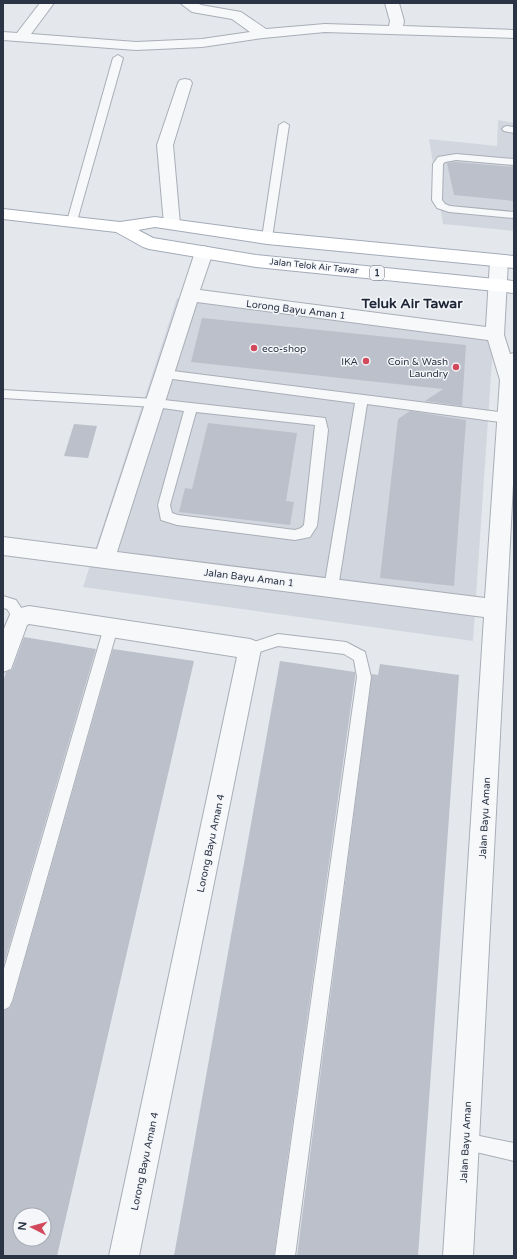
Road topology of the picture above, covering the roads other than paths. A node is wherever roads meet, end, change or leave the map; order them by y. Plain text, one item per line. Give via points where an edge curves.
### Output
1 (47, 3) edge
2 (187, 3) edge
3 (392, 3) edge
4 (234, 9) edge
5 (210, 12) junction
6 (396, 29) junction
7 (263, 34) junction
8 (514, 34) edge
9 (3, 36) edge
10 (21, 37) junction
11 (202, 43) junction
12 (118, 58) dead end
13 (185, 83) dead end
14 (284, 125) dead end
15 (514, 162) edge
16 (3, 214) edge
17 (514, 216) edge
18 (72, 221) junction
19 (172, 224) junction
20 (120, 227) junction
21 (267, 238) junction
22 (204, 252) junction
23 (507, 262) edge
24 (506, 286) edge
25 (191, 296) junction
26 (495, 335) junction
27 (514, 360) edge
28 (165, 374) junction
29 (509, 380) junction
30 (3, 394) edge
31 (362, 399) junction
32 (155, 403) junction
33 (190, 408) junction
34 (507, 418) junction
35 (3, 546) edge
36 (104, 559) junction
37 (331, 588) junction
38 (3, 602) edge
39 (496, 609) junction
40 (25, 616) junction
41 (111, 627) junction
42 (250, 649) junction
43 (3, 662) edge
44 (3, 1001) edge
45 (465, 1142) junction
46 (514, 1152) edge
47 (124, 1256) edge
48 (285, 1256) edge
49 (458, 1256) edge

1 - 10 street
2 - 5 street
3 - 6 street via 397,21
4 - 5 street
4 - 7 street
5 - 11 street
6 - 7 street via 325,28
6 - 8 street
7 - 11 street
9 - 10 street
10 - 11 street via 136,46
12 - 18 lane
13 - 19 street via 165,145
14 - 21 lane
15 - 17 lane via 456,157 442,159 438,164 437,200 441,206 449,209
16 - 18 main road, Jalan Telok Air Tawar / 1
18 - 20 main road, Jalan Telok Air Tawar / 1
19 - 20 main road, Jalan Telok Air Tawar / 1 via 155,222
19 - 21 main road, Jalan Telok Air Tawar / 1
20 - 22 main road, Jalan Telok Air Tawar / 1 via 149,243
21 - 23 main road, Jalan Telok Air Tawar / 1
22 - 24 main road, Jalan Telok Air Tawar / 1 via 256,261
22 - 25 street
23 - 24 street, Jalan Bayu Aman
24 - 26 street, Jalan Bayu Aman
25 - 26 street, Lorong Bayu Aman 1
25 - 28 street
26 - 29 street, Jalan Bayu Aman
27 - 29 street, Jalan Bayu Aman
28 - 31 lane
28 - 32 street
29 - 34 street, Jalan Bayu Aman
30 - 32 lane
31 - 34 lane
31 - 37 lane
32 - 33 lane
32 - 36 street
33 - 33 lane via 321,421 310,526 305,533 295,535 177,520 166,516 164,505
34 - 39 street, Jalan Bayu Aman
35 - 36 street, Jalan Bayu Aman 1
36 - 37 street, Jalan Bayu Aman 1
37 - 39 street, Jalan Bayu Aman 1
38 - 40 lane via 11,604
39 - 45 street, Jalan Bayu Aman
40 - 41 street
40 - 43 street via 16,625
41 - 42 street
41 - 44 lane
42 - 47 street, Lorong Bayu Aman 4
42 - 48 lane via 278,640 346,648 360,656 364,677
45 - 46 lane
45 - 49 street, Jalan Bayu Aman

